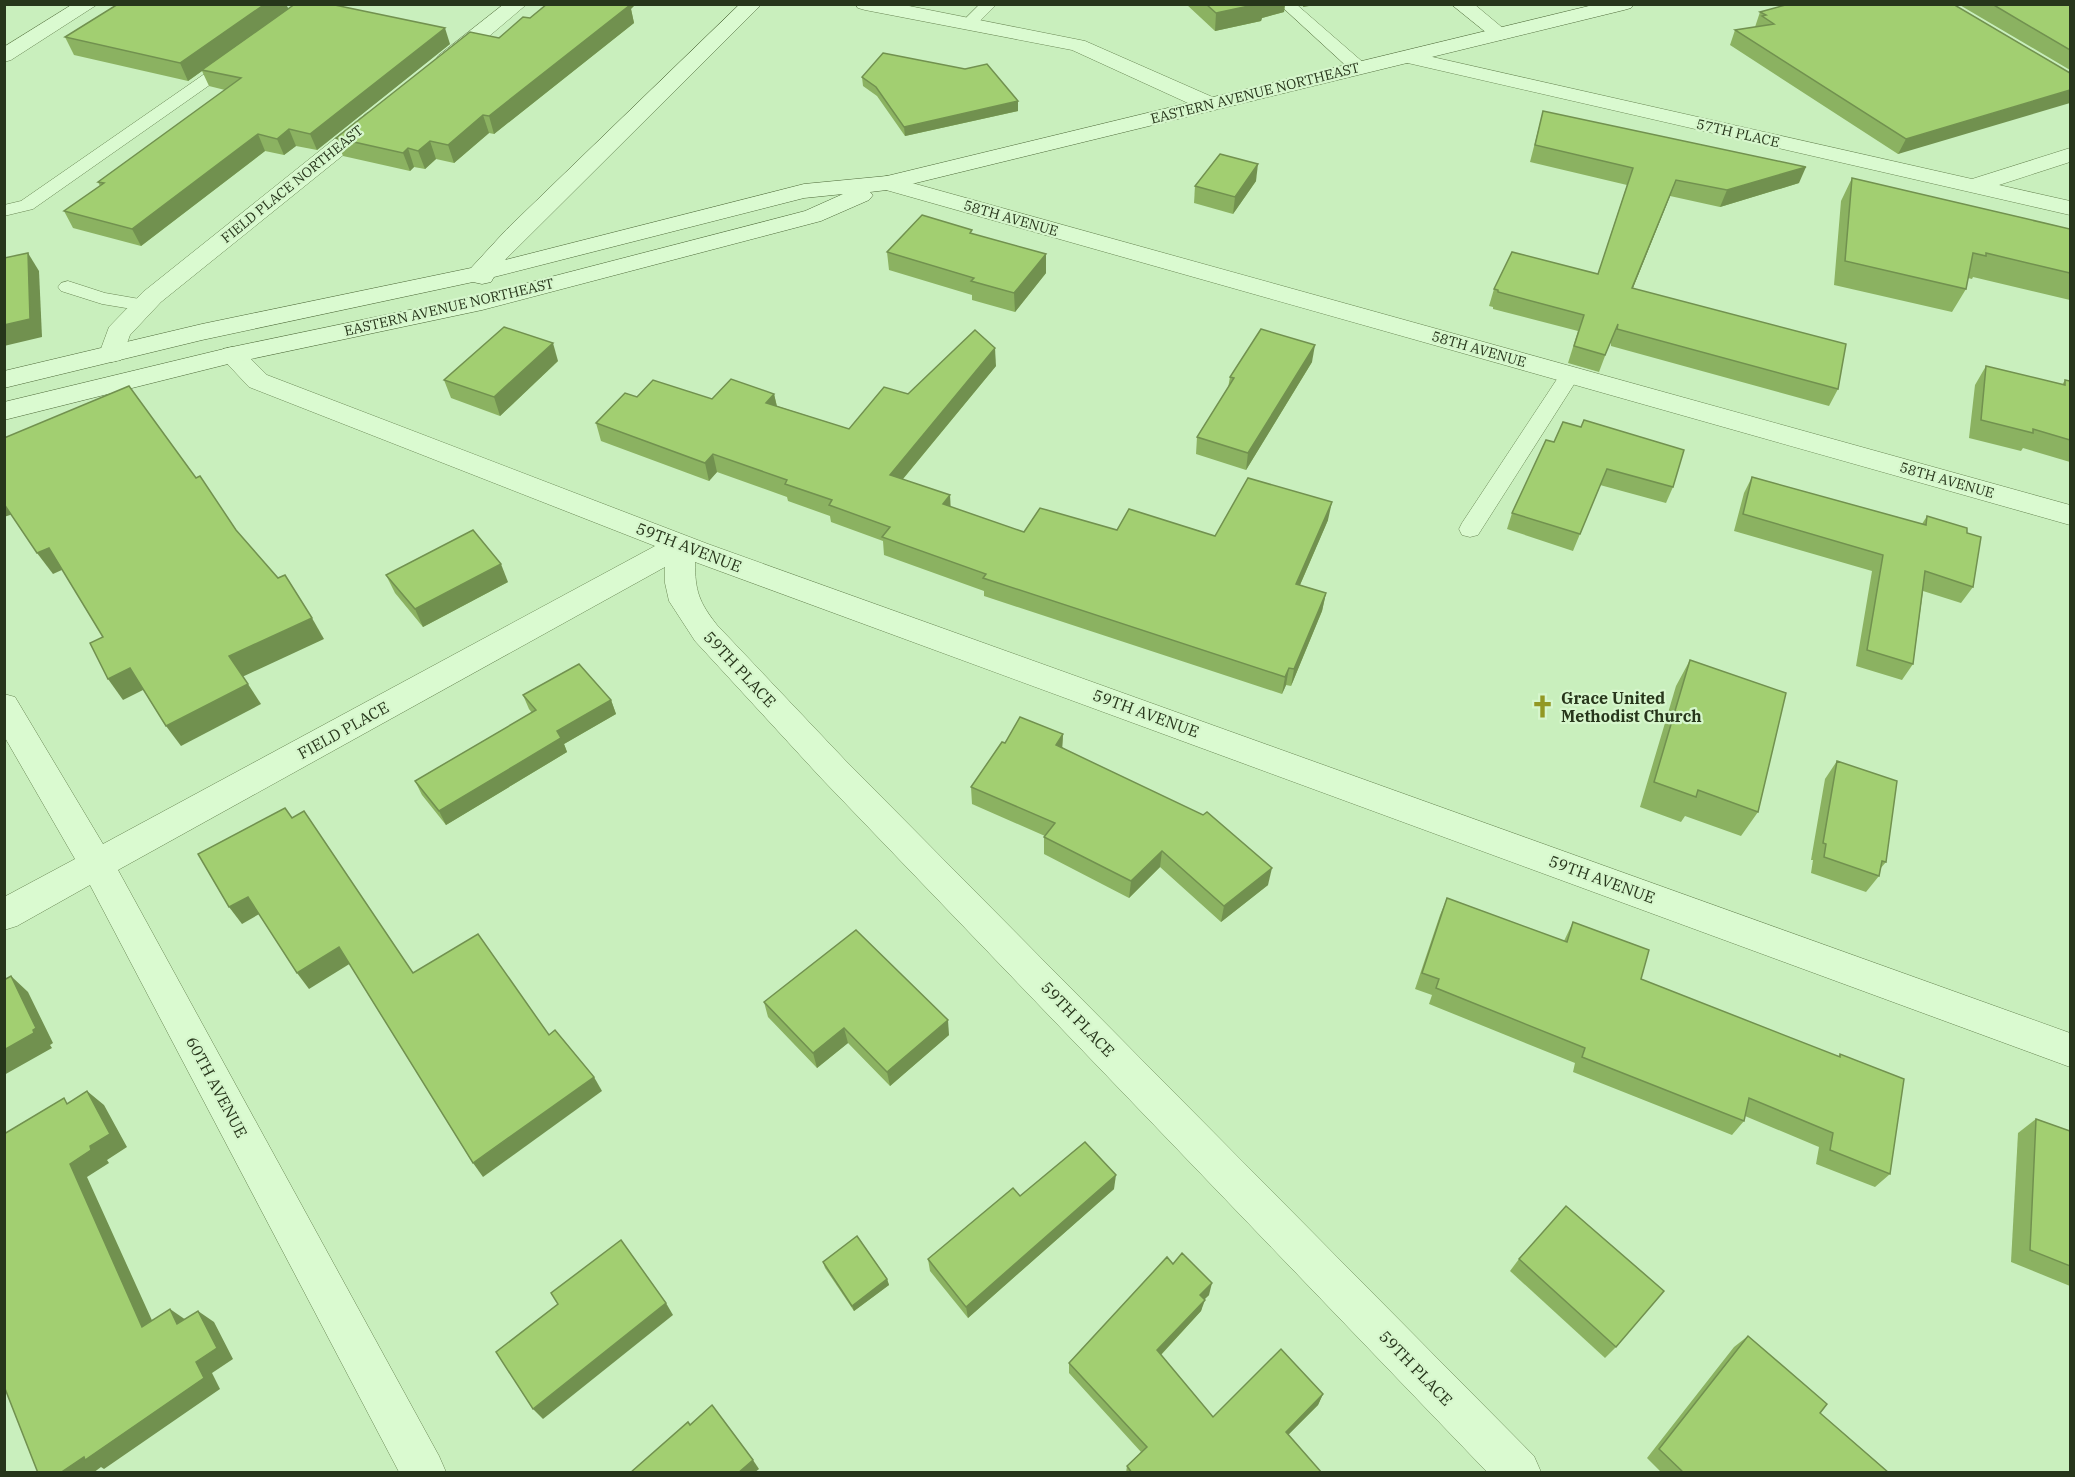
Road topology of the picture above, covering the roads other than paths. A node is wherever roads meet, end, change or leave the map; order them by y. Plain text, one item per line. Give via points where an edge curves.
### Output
1 (88, 4) edge
2 (517, 4) edge
3 (752, 4) edge
4 (865, 4) edge
5 (990, 4) edge
6 (1286, 4) edge
7 (1461, 4) edge
8 (1624, 4) edge
9 (968, 24) junction
10 (1500, 34) junction
11 (247, 51) edge
12 (4, 56) edge
13 (1406, 57) junction
14 (1359, 68) junction
15 (426, 78) edge
16 (1209, 104) junction
17 (389, 107) edge
18 (2070, 155) edge
19 (887, 183) junction
20 (1972, 186) junction
21 (2070, 208) edge
22 (4, 211) edge
23 (483, 273) junction
24 (68, 287) dead end
25 (482, 302) junction
26 (144, 305) junction
27 (112, 354) junction
28 (232, 355) junction
29 (1570, 375) junction
30 (4, 380) edge
31 (4, 411) edge
32 (2070, 515) edge
33 (1470, 529) dead end
34 (681, 545) junction
35 (4, 706) edge
36 (98, 864) junction
37 (4, 915) edge
38 (2070, 1050) edge
39 (423, 1473) edge
40 (1518, 1473) edge

1 - 12 street
2 - 15 street
3 - 23 street via 515,235 484,267
4 - 9 street
5 - 9 lane
6 - 14 lane
7 - 10 street
8 - 10 street, EASTERN AVENUE NORTHEAST
9 - 16 street via 1078,45
10 - 13 street, EASTERN AVENUE NORTHEAST
11 - 22 lane via 27,205
13 - 14 street, EASTERN AVENUE NORTHEAST
13 - 20 street, 57TH PLACE
14 - 16 street, EASTERN AVENUE NORTHEAST
16 - 19 street, EASTERN AVENUE NORTHEAST
17 - 26 street, FIELD PLACE NORTHEAST
18 - 20 street
19 - 23 street, EASTERN AVENUE NORTHEAST via 804,191
19 - 25 street, EASTERN AVENUE NORTHEAST via 813,216
19 - 29 street, 58TH AVENUE
20 - 21 street, 57TH PLACE
23 - 25 street
23 - 27 street, EASTERN AVENUE NORTHEAST
24 - 26 lane
25 - 28 street, EASTERN AVENUE NORTHEAST
26 - 27 street, FIELD PLACE NORTHEAST via 117,333
27 - 30 street, EASTERN AVENUE NORTHEAST
28 - 31 street, EASTERN AVENUE NORTHEAST
28 - 34 street, 59TH AVENUE via 258,381
29 - 32 street, 58TH AVENUE
29 - 33 lane
34 - 36 street, FIELD PLACE
34 - 38 street, 59TH AVENUE
34 - 40 street, 59TH PLACE via 680,592 688,612 706,633 840,777
35 - 36 street, 60TH AVENUE
36 - 37 street, FIELD PLACE
36 - 39 street, 60TH AVENUE

